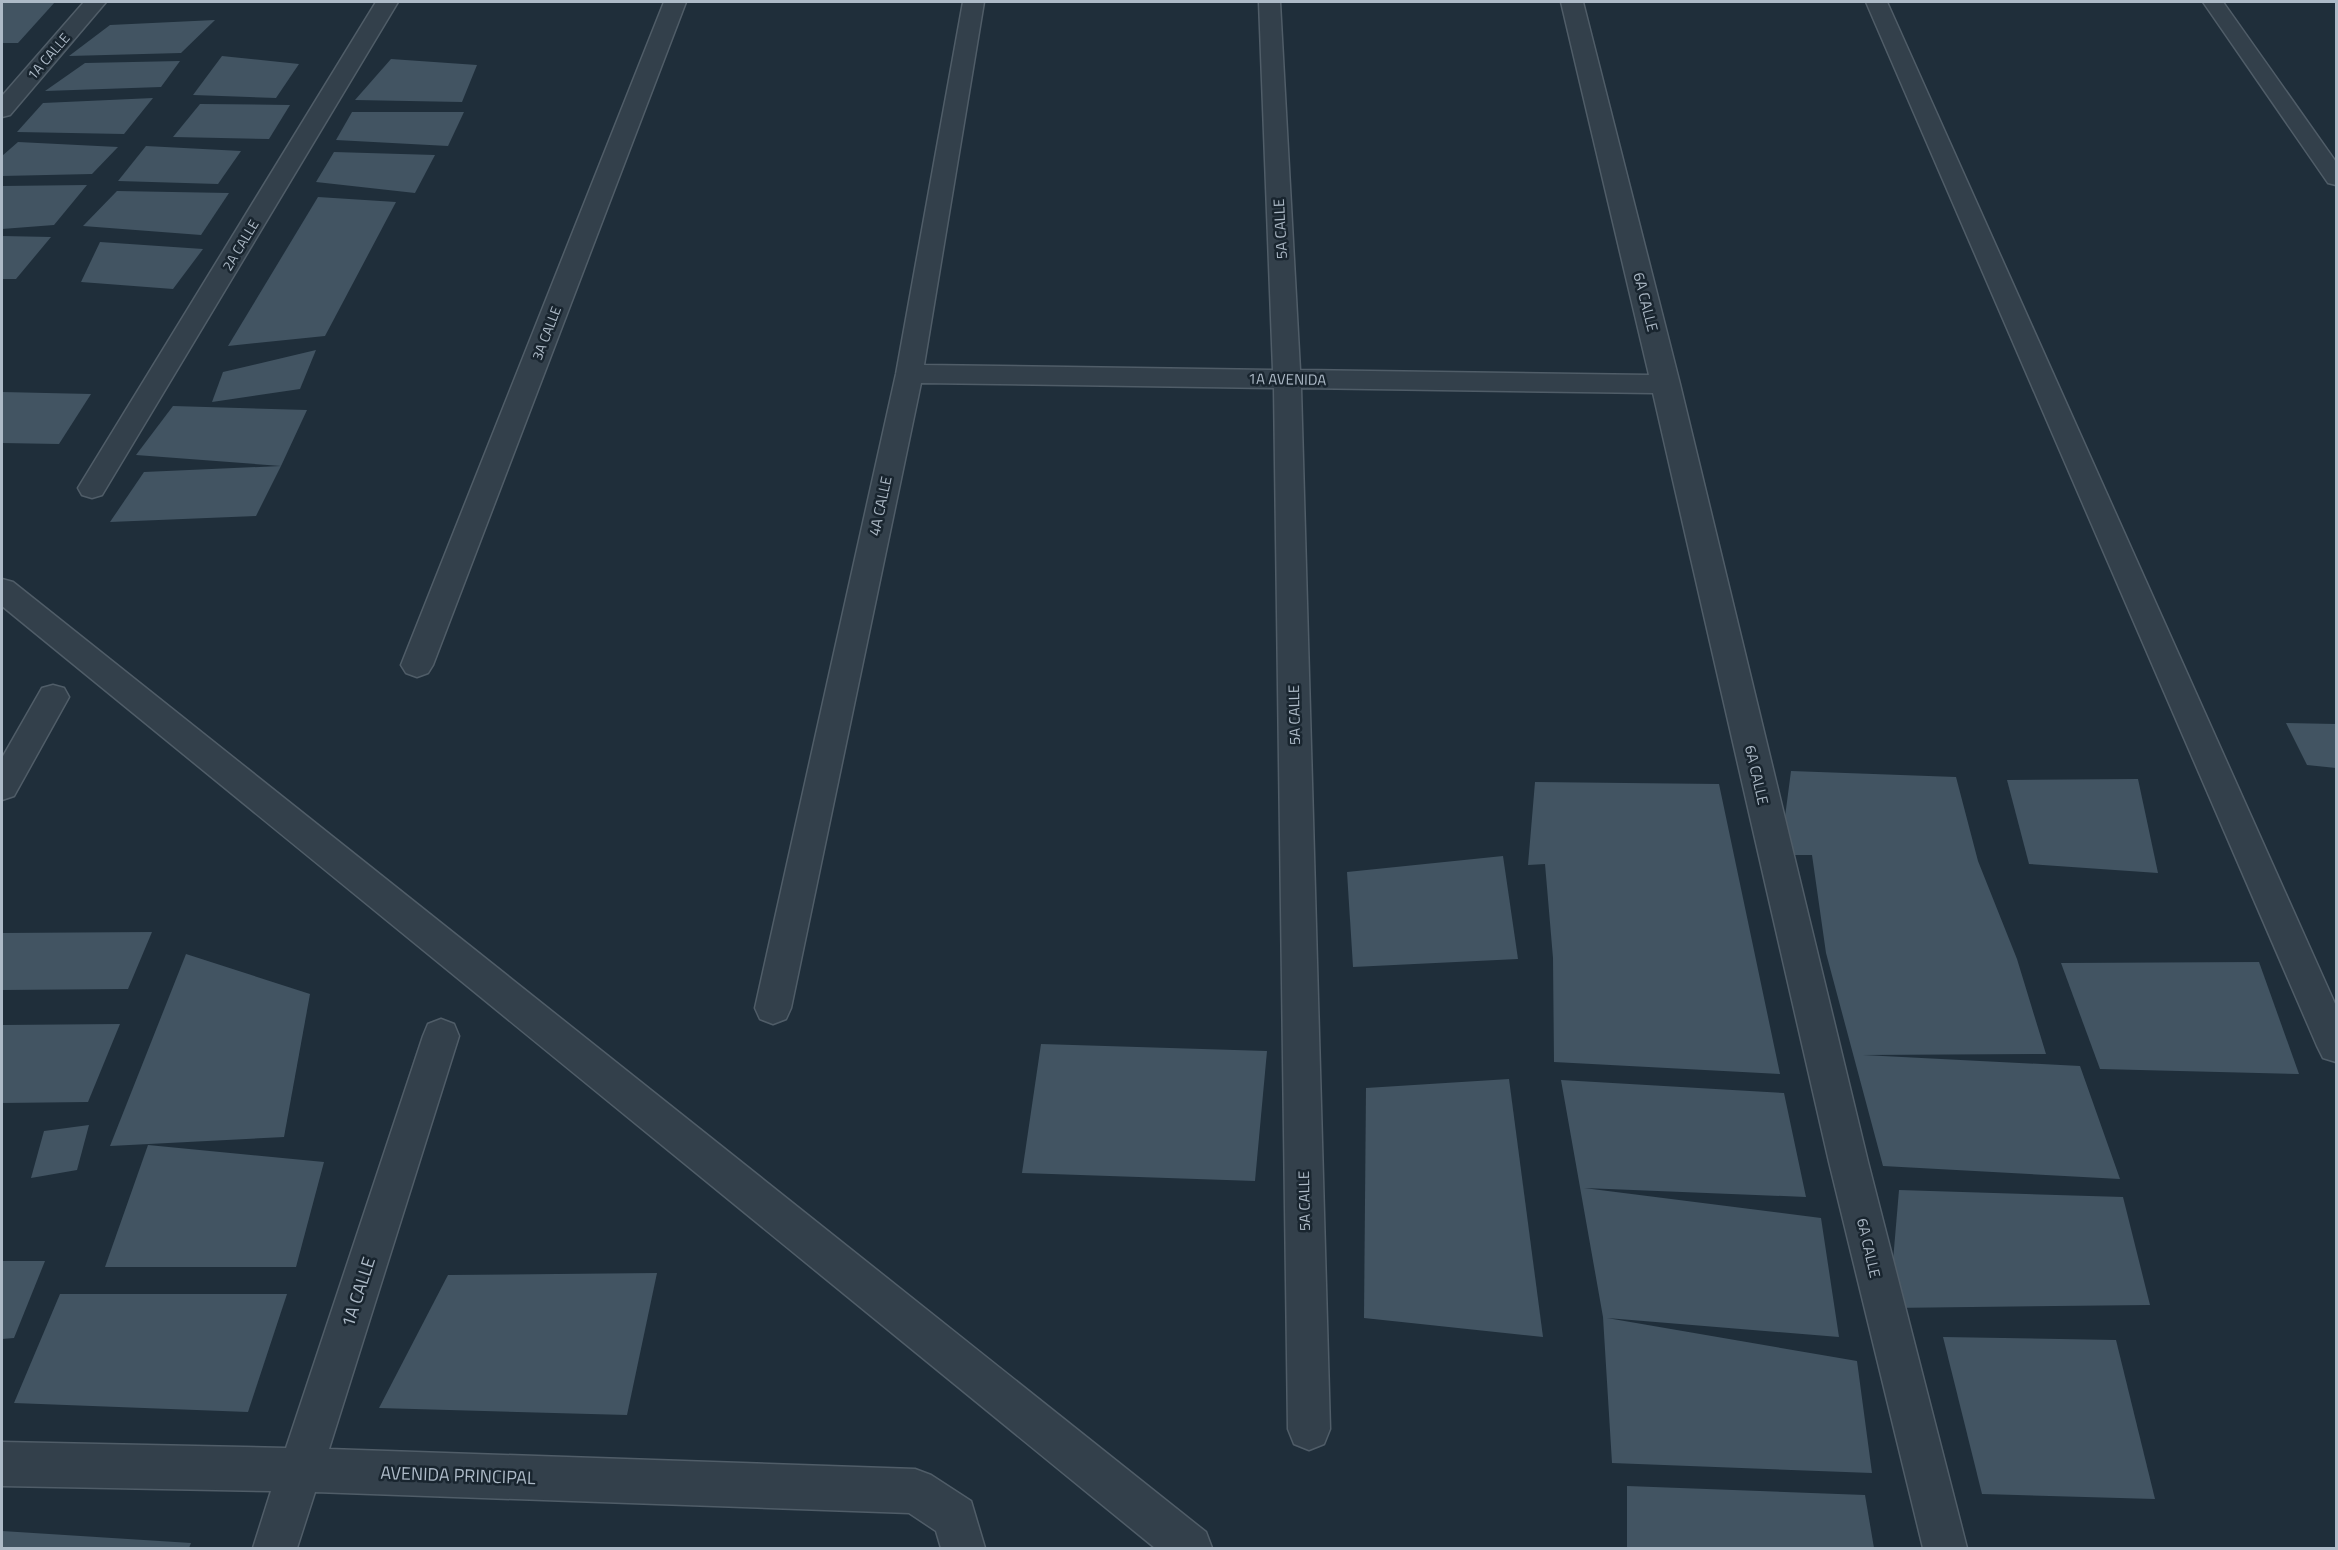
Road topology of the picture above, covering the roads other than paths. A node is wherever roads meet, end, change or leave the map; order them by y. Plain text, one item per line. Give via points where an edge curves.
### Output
1 (95, 2) edge
2 (387, 2) edge
3 (675, 2) edge
4 (973, 2) edge
5 (1270, 2) edge
6 (1572, 2) edge
7 (1876, 2) edge
8 (2213, 2) edge
9 (2, 110) edge
10 (2337, 178) edge
11 (909, 374) junction
12 (1287, 379) junction
13 (1666, 384) junction
14 (93, 488) dead end
15 (2, 591) edge
16 (417, 664) dead end
17 (53, 697) dead end
18 (2, 787) edge
19 (773, 1008) dead end
20 (441, 1036) dead end
21 (2337, 1046) edge
22 (1309, 1428) dead end
23 (2, 1464) edge
24 (301, 1470) junction
25 (275, 1548) edge
26 (963, 1548) edge
27 (1190, 1548) edge
28 (1945, 1548) edge

1 - 9 street, 1A CALLE
2 - 14 street, 2A CALLE
3 - 16 street, 3A CALLE
4 - 11 street, 4A CALLE
5 - 12 street, 5A CALLE
6 - 13 street, 6A CALLE
7 - 21 street
8 - 10 street
11 - 12 street, 1A AVENIDA
11 - 19 street, 4A CALLE
12 - 13 street, 1A AVENIDA
12 - 22 street, 5A CALLE
13 - 28 street, 6A CALLE via 1883,1309
15 - 27 street
17 - 18 street
20 - 24 street, 1A CALLE
23 - 24 street, AVENIDA PRINCIPAL
24 - 25 street, 1A CALLE
24 - 26 street, AVENIDA PRINCIPAL via 915,1491 955,1517

